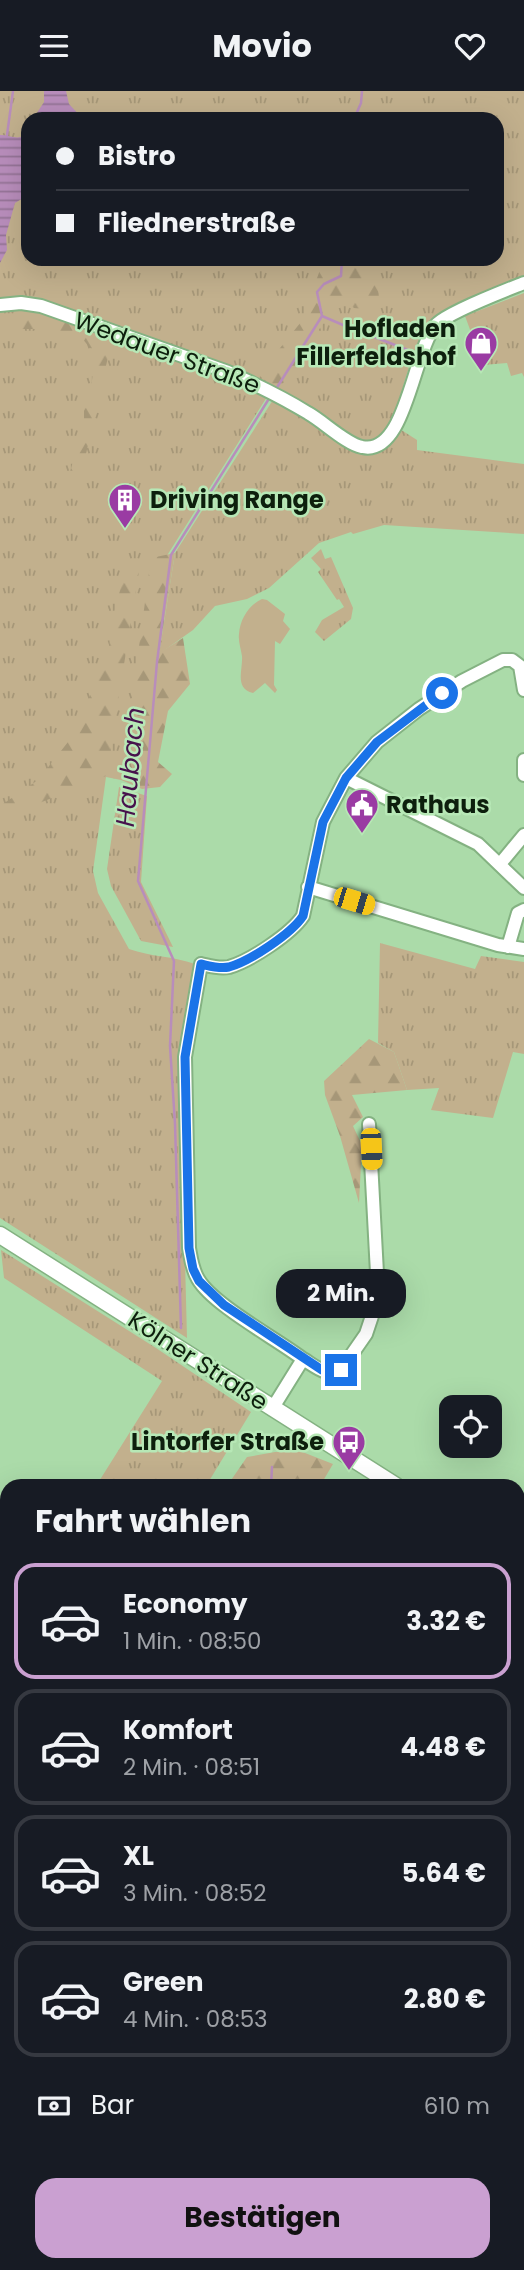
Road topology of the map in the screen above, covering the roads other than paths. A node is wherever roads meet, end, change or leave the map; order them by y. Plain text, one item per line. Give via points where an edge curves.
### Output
1 (524, 283) edge
2 (0, 305) edge
3 (524, 689) edge
4 (524, 760) edge
5 (524, 775) edge
6 (346, 778) junction
7 (524, 835) edge
8 (500, 864) junction
9 (308, 887) junction
10 (524, 888) edge
11 (524, 910) edge
12 (508, 947) junction
13 (524, 949) edge
14 (369, 1124) dead end
15 (0, 1235) edge
16 (303, 1359) junction
17 (272, 1409) junction
18 (385, 1479) edge

1 - 2 street, Wedauer Straße via 438,323 426,339 399,422 383,443 370,449 358,447 310,414 228,372 41,306
3 - 6 street via 520,666 503,660 419,709 377,742
4 - 5 street
6 - 8 street via 478,844
6 - 9 street via 323,822
7 - 8 street
8 - 10 street
9 - 12 street
9 - 16 street via 303,916 284,936 229,967 201,964 185,1057 193,1269 205,1289 224,1305
11 - 12 street via 518,913
12 - 13 street
14 - 16 street via 377,1273 374,1310 366,1334 341,1370 328,1373
15 - 17 main road, Kölner Straße
16 - 17 street
17 - 18 main road, Kölner Straße

